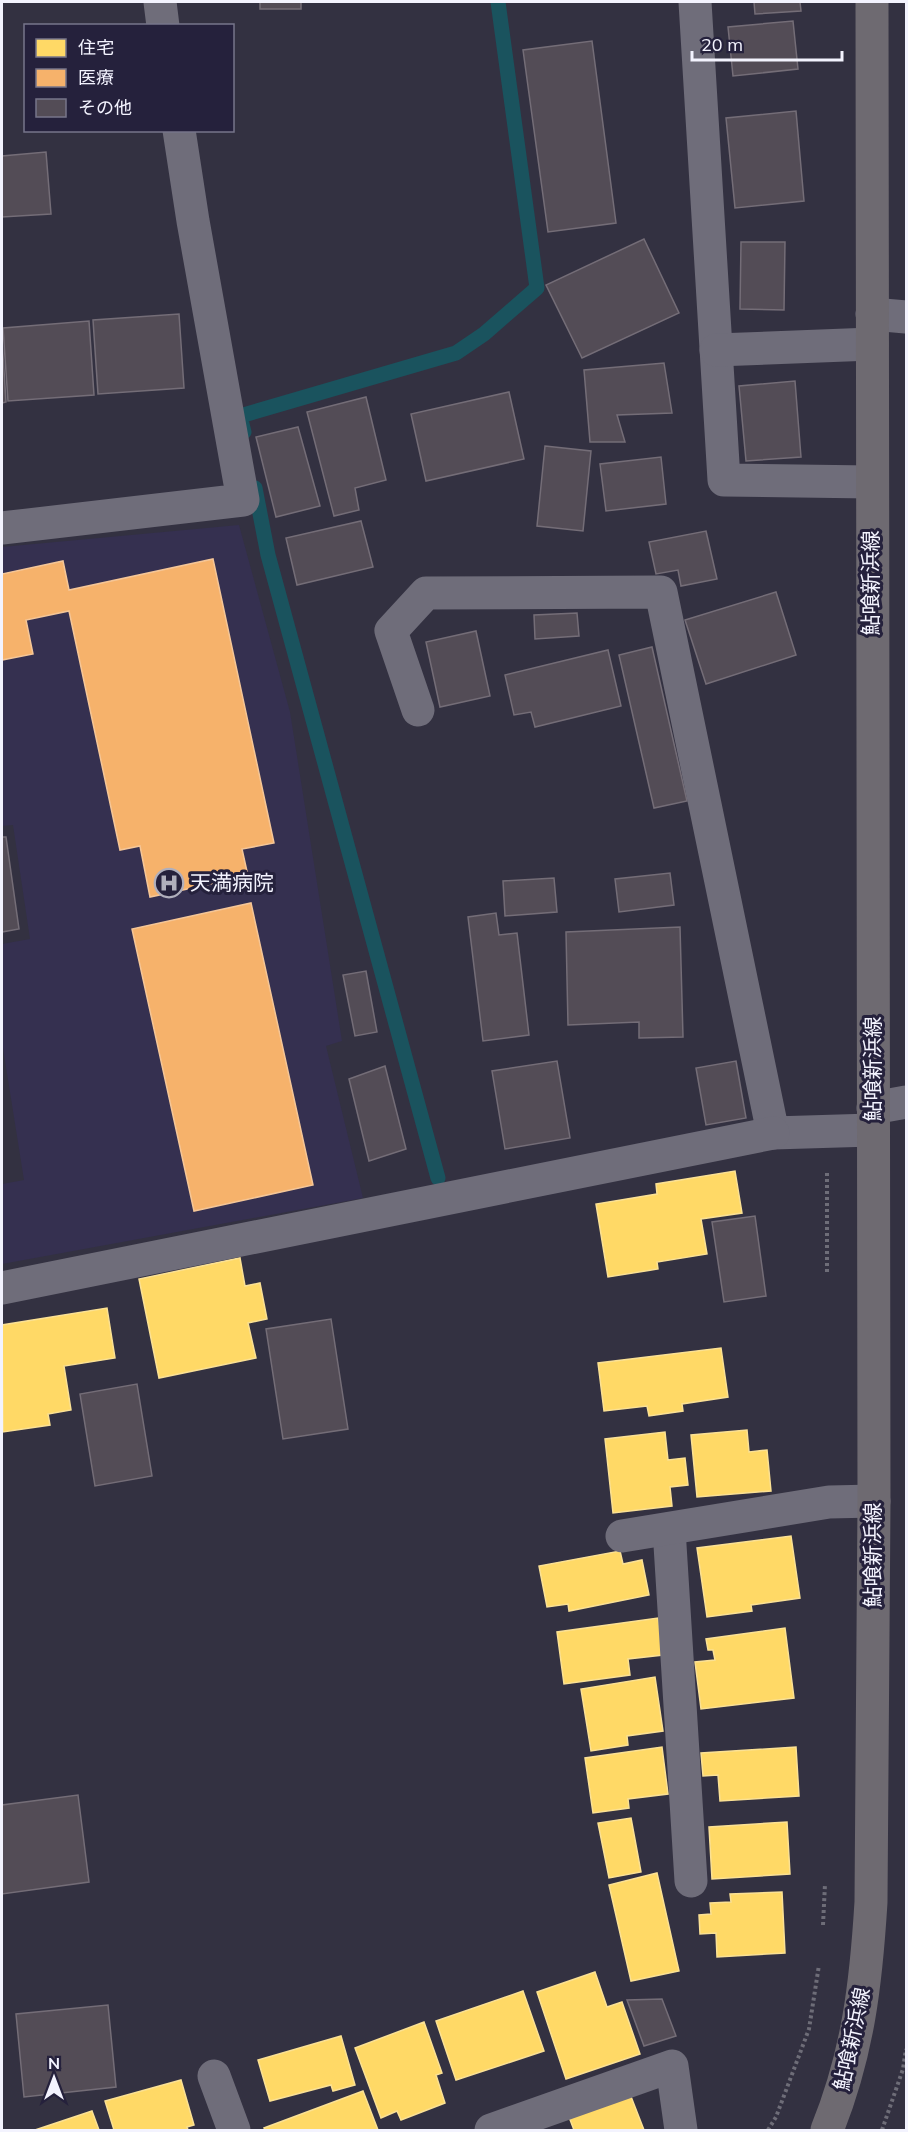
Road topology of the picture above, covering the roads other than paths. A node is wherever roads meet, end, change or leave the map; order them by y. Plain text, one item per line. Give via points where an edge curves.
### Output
1 (160, 2) edge
2 (695, 2) edge
3 (872, 2) edge
4 (163, 24) edge
5 (179, 132) edge
6 (906, 317) edge
7 (872, 329) junction
8 (716, 350) junction
9 (871, 482) junction
10 (2, 528) edge
11 (418, 710) dead end
12 (906, 1102) edge
13 (873, 1119) junction
14 (773, 1133) junction
15 (2, 1287) edge
16 (874, 1501) junction
17 (669, 1529) junction
18 (622, 1536) dead end
19 (691, 1881) dead end
20 (214, 2076) dead end
21 (234, 2130) edge
22 (491, 2130) edge
23 (681, 2130) edge
24 (826, 2130) edge

1 - 4 street
2 - 8 street
3 - 7 main road, 鮎喰新浜線
5 - 10 street via 243,500
6 - 7 street
7 - 8 street
7 - 9 main road, 鮎喰新浜線
8 - 9 street via 724,480
9 - 13 main road, 鮎喰新浜線
11 - 14 street via 391,631 426,593 661,592
12 - 13 street
13 - 14 street
13 - 16 main road, 鮎喰新浜線
14 - 15 street
16 - 17 street via 829,1502
16 - 24 main road, 鮎喰新浜線 via 868,1963 851,2056
17 - 18 street
17 - 19 street
20 - 21 street
22 - 23 street via 672,2066

